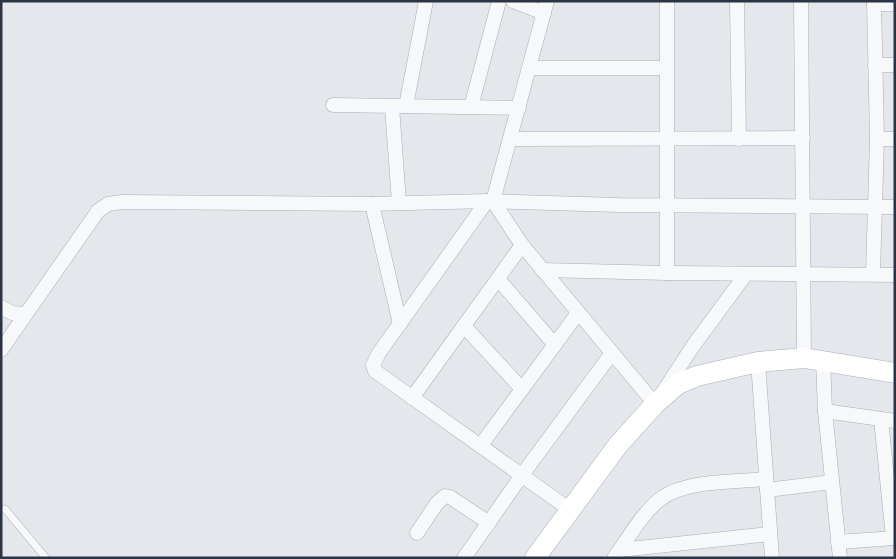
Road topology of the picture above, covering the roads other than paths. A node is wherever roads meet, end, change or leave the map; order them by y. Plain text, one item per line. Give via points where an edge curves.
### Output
1 (426, 1) edge
2 (498, 1) edge
3 (514, 1) edge
4 (667, 1) edge
5 (736, 1) edge
6 (801, 1) edge
7 (874, 3) edge
8 (895, 4) edge
9 (540, 8) edge
10 (875, 65) junction
11 (895, 65) edge
12 (530, 68) junction
13 (666, 68) junction
14 (333, 105) dead end
15 (399, 106) junction
16 (472, 107) junction
17 (513, 107) junction
18 (738, 138) junction
19 (803, 138) junction
20 (511, 139) junction
21 (668, 139) junction
22 (877, 139) junction
23 (895, 140) edge
24 (490, 201) junction
25 (399, 203) junction
26 (372, 204) junction
27 (668, 205) junction
28 (804, 205) junction
29 (876, 206) junction
30 (895, 207) edge
31 (522, 245) junction
32 (542, 270) junction
33 (667, 274) junction
34 (746, 274) junction
35 (873, 274) junction
36 (804, 275) junction
37 (895, 275) edge
38 (498, 279) junction
39 (1, 307) edge
40 (578, 313) junction
41 (26, 314) junction
42 (400, 324) junction
43 (464, 326) junction
44 (555, 345) junction
45 (1, 350) edge
46 (612, 353) junction
47 (813, 359) junction
48 (758, 362) junction
49 (895, 373) edge
50 (522, 389) junction
51 (412, 398) junction
52 (655, 404) junction
53 (825, 411) junction
54 (888, 420) edge
55 (481, 445) junction
56 (522, 475) junction
57 (891, 480) edge
58 (832, 482) junction
59 (767, 485) junction
60 (5, 509) dead end
61 (568, 509) junction
62 (489, 522) junction
63 (417, 534) dead end
64 (770, 534) junction
65 (894, 538) edge
66 (838, 542) junction
67 (617, 554) edge
68 (46, 558) edge
69 (464, 558) edge
70 (535, 558) edge
71 (772, 558) edge
72 (840, 558) edge

1 - 15 street
2 - 16 street
3 - 9 street
4 - 13 street
5 - 18 street
6 - 19 street
7 - 8 street
7 - 10 street
9 - 12 street
10 - 11 street
10 - 22 street
12 - 13 street
12 - 17 street
13 - 21 street
14 - 15 street
15 - 16 street
15 - 25 street
16 - 17 street
17 - 20 street
18 - 19 street
18 - 21 street
19 - 28 street
20 - 21 street
20 - 24 street
21 - 27 street
22 - 23 street
22 - 29 street
24 - 25 street
24 - 27 street
24 - 31 street
24 - 42 street
25 - 26 street
26 - 41 street via 108,204 87,223
26 - 42 street
27 - 28 street
27 - 33 street
28 - 29 street
28 - 36 street
29 - 30 street
29 - 35 street
31 - 32 street
31 - 38 street
32 - 33 street
32 - 40 street
33 - 34 street
34 - 36 street
34 - 52 street
35 - 36 street
35 - 37 street
36 - 47 street
38 - 43 street
38 - 44 street
39 - 41 street via 12,313
40 - 44 street
40 - 46 street
41 - 45 street
42 - 51 street via 374,365 378,375
43 - 50 street
43 - 51 street
44 - 50 street
46 - 52 street
46 - 56 street
47 - 48 street
47 - 49 street
47 - 53 street
48 - 52 street via 697,376 678,384
48 - 59 street
50 - 55 street
51 - 55 street
52 - 61 street
53 - 54 street
53 - 58 street
54 - 57 street
55 - 56 street
56 - 61 street
56 - 62 street
57 - 65 street
58 - 59 street
58 - 66 street
59 - 64 street
59 - 67 street via 692,486 671,492 658,500 644,516
60 - 68 lane
61 - 70 street
62 - 63 street via 445,496
62 - 69 street
64 - 67 street
64 - 71 street
65 - 66 street
66 - 72 street

